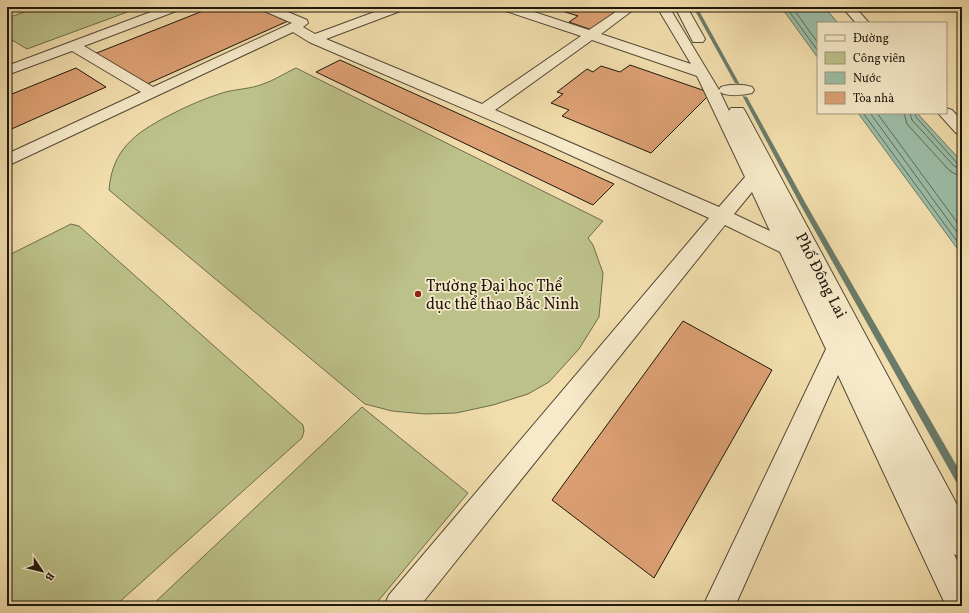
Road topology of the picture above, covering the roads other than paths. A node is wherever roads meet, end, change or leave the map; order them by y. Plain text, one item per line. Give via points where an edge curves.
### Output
1 (175, 7) edge
2 (266, 7) edge
3 (399, 7) edge
4 (507, 7) edge
5 (631, 7) edge
6 (663, 7) edge
7 (681, 7) edge
8 (848, 7) edge
9 (862, 22) edge
10 (294, 27) junction
11 (592, 36) junction
12 (314, 39) junction
13 (73, 46) junction
14 (7, 71) edge
15 (703, 73) junction
16 (726, 90) junction
17 (747, 90) dead end
18 (153, 93) junction
19 (484, 110) junction
20 (947, 114) edge
21 (962, 130) edge
22 (7, 161) edge
23 (754, 178) junction
24 (721, 216) junction
25 (787, 247) junction
26 (837, 350) junction
27 (962, 543) edge
28 (962, 604) edge
29 (400, 606) edge
30 (719, 606) edge

1 - 13 street
2 - 10 street via 302,23
3 - 12 street
4 - 11 street
5 - 11 street
6 - 15 street
7 - 16 street, Phố Đông Lai
8 - 9 street
10 - 12 street
10 - 18 street
11 - 15 street
11 - 19 street
12 - 19 street
13 - 14 street
13 - 18 street
15 - 23 street
16 - 17 street
16 - 27 street, Phố Đông Lai
18 - 22 street
19 - 24 street
20 - 21 street
23 - 24 street
23 - 25 street
24 - 25 street
24 - 29 street
25 - 26 street
26 - 28 street
26 - 30 street

